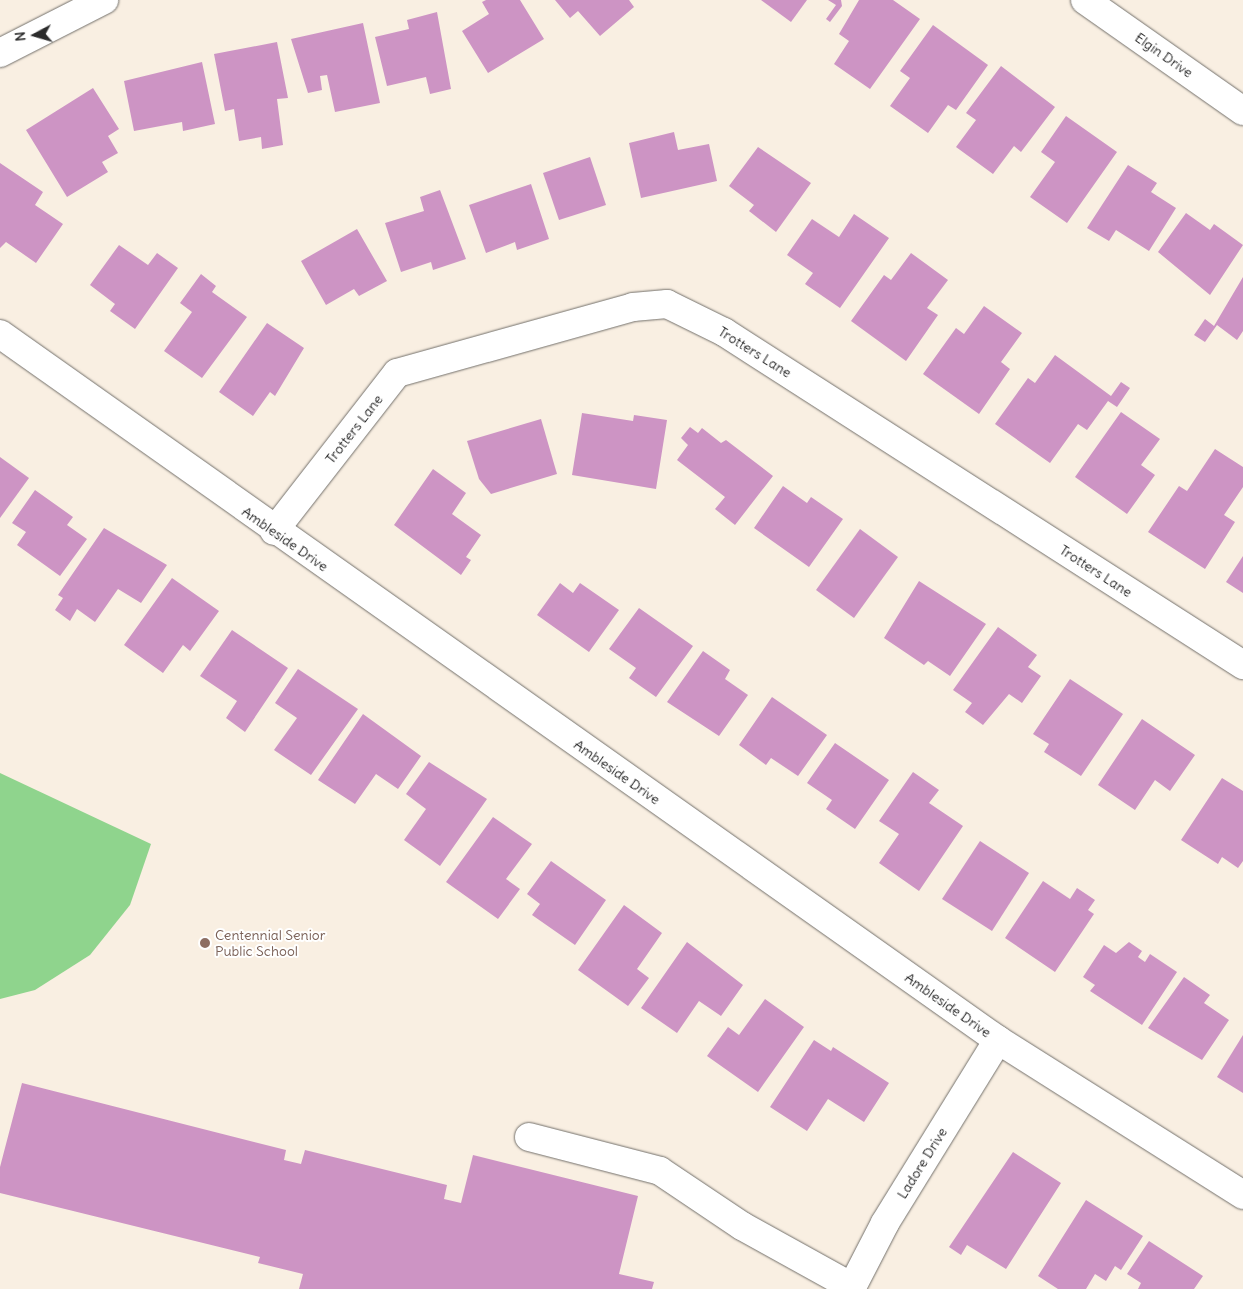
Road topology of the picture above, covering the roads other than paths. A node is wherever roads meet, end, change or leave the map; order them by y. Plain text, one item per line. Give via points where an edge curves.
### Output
1 (104, 0) edge
2 (1085, 0) edge
3 (0, 53) edge
4 (1243, 110) edge
5 (0, 334) edge
6 (274, 531) junction
7 (1243, 666) edge
8 (998, 1040) junction
9 (530, 1137) dead end
10 (1243, 1195) edge
11 (852, 1288) edge

1 - 3 street
2 - 4 street, Elgin Drive
5 - 6 street, Ambleside Drive
6 - 7 street, Trotters Lane via 398,373 633,308 667,304 724,332
6 - 8 street, Ambleside Drive
8 - 10 street, Ambleside Drive
8 - 11 street, Ladore Drive via 885,1223
9 - 11 street via 660,1171 742,1226

